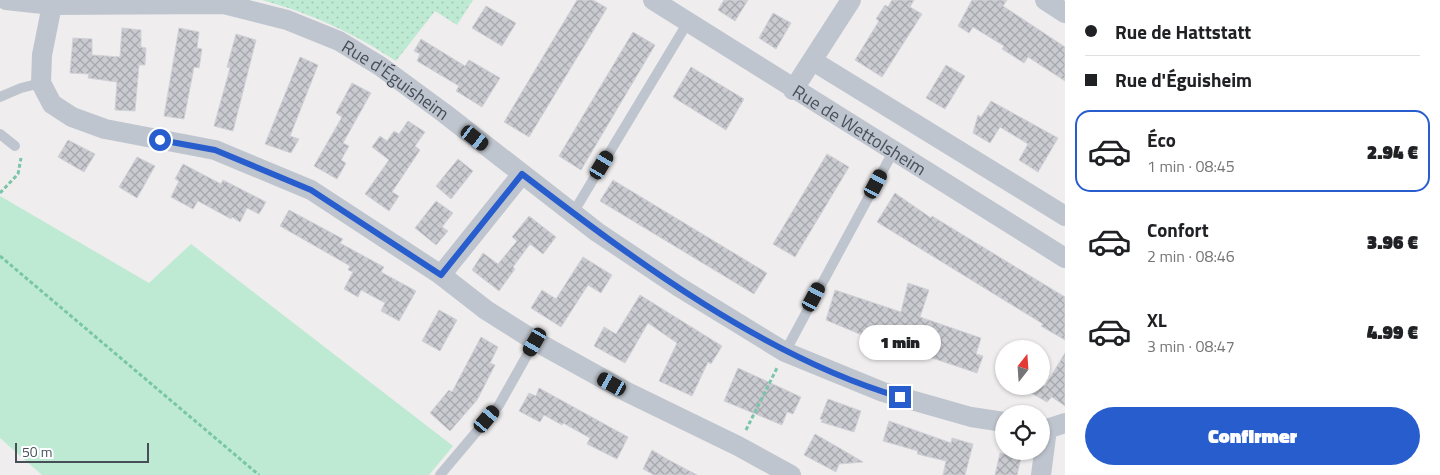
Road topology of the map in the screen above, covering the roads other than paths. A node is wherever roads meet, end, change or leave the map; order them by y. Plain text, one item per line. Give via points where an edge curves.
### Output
1 (6, 0) edge
2 (653, 0) edge
3 (852, 0) edge
4 (1045, 0) edge
5 (52, 5) junction
6 (1065, 13) edge
7 (688, 22) junction
8 (813, 61) junction
9 (41, 83) junction
10 (794, 90) junction
11 (0, 97) edge
12 (0, 134) edge
13 (15, 146) road end
14 (893, 152) junction
15 (522, 174) junction
16 (573, 213) junction
17 (1065, 216) edge
18 (1065, 258) edge
19 (441, 275) junction
20 (535, 342) junction
21 (785, 352) junction
22 (995, 421) edge
23 (1051, 427) edge
24 (440, 475) edge
25 (791, 475) edge
26 (1041, 475) edge

1 - 5 street, Rue d'Éguisheim
2 - 7 street, Rue de Wettolsheim
3 - 8 street
4 - 6 street
5 - 9 street via 42,55
5 - 15 street, Rue d'Éguisheim via 224,4 287,20 339,41 380,66
7 - 10 street, Rue de Wettolsheim
7 - 16 lane
8 - 10 street
8 - 17 street, Rue de Wettolsheim
9 - 11 lane
9 - 19 street via 52,104 72,117 106,129 215,150 311,190
10 - 14 street, Rue de Wettolsheim
12 - 13 lane
14 - 18 street, Rue de Wettolsheim
14 - 21 lane
15 - 16 street, Rue d'Éguisheim
15 - 19 street
16 - 21 street, Rue d'Éguisheim via 679,287
19 - 20 street
20 - 24 lane via 499,404
20 - 25 street
21 - 22 street, Rue d'Éguisheim via 883,392
23 - 26 street

